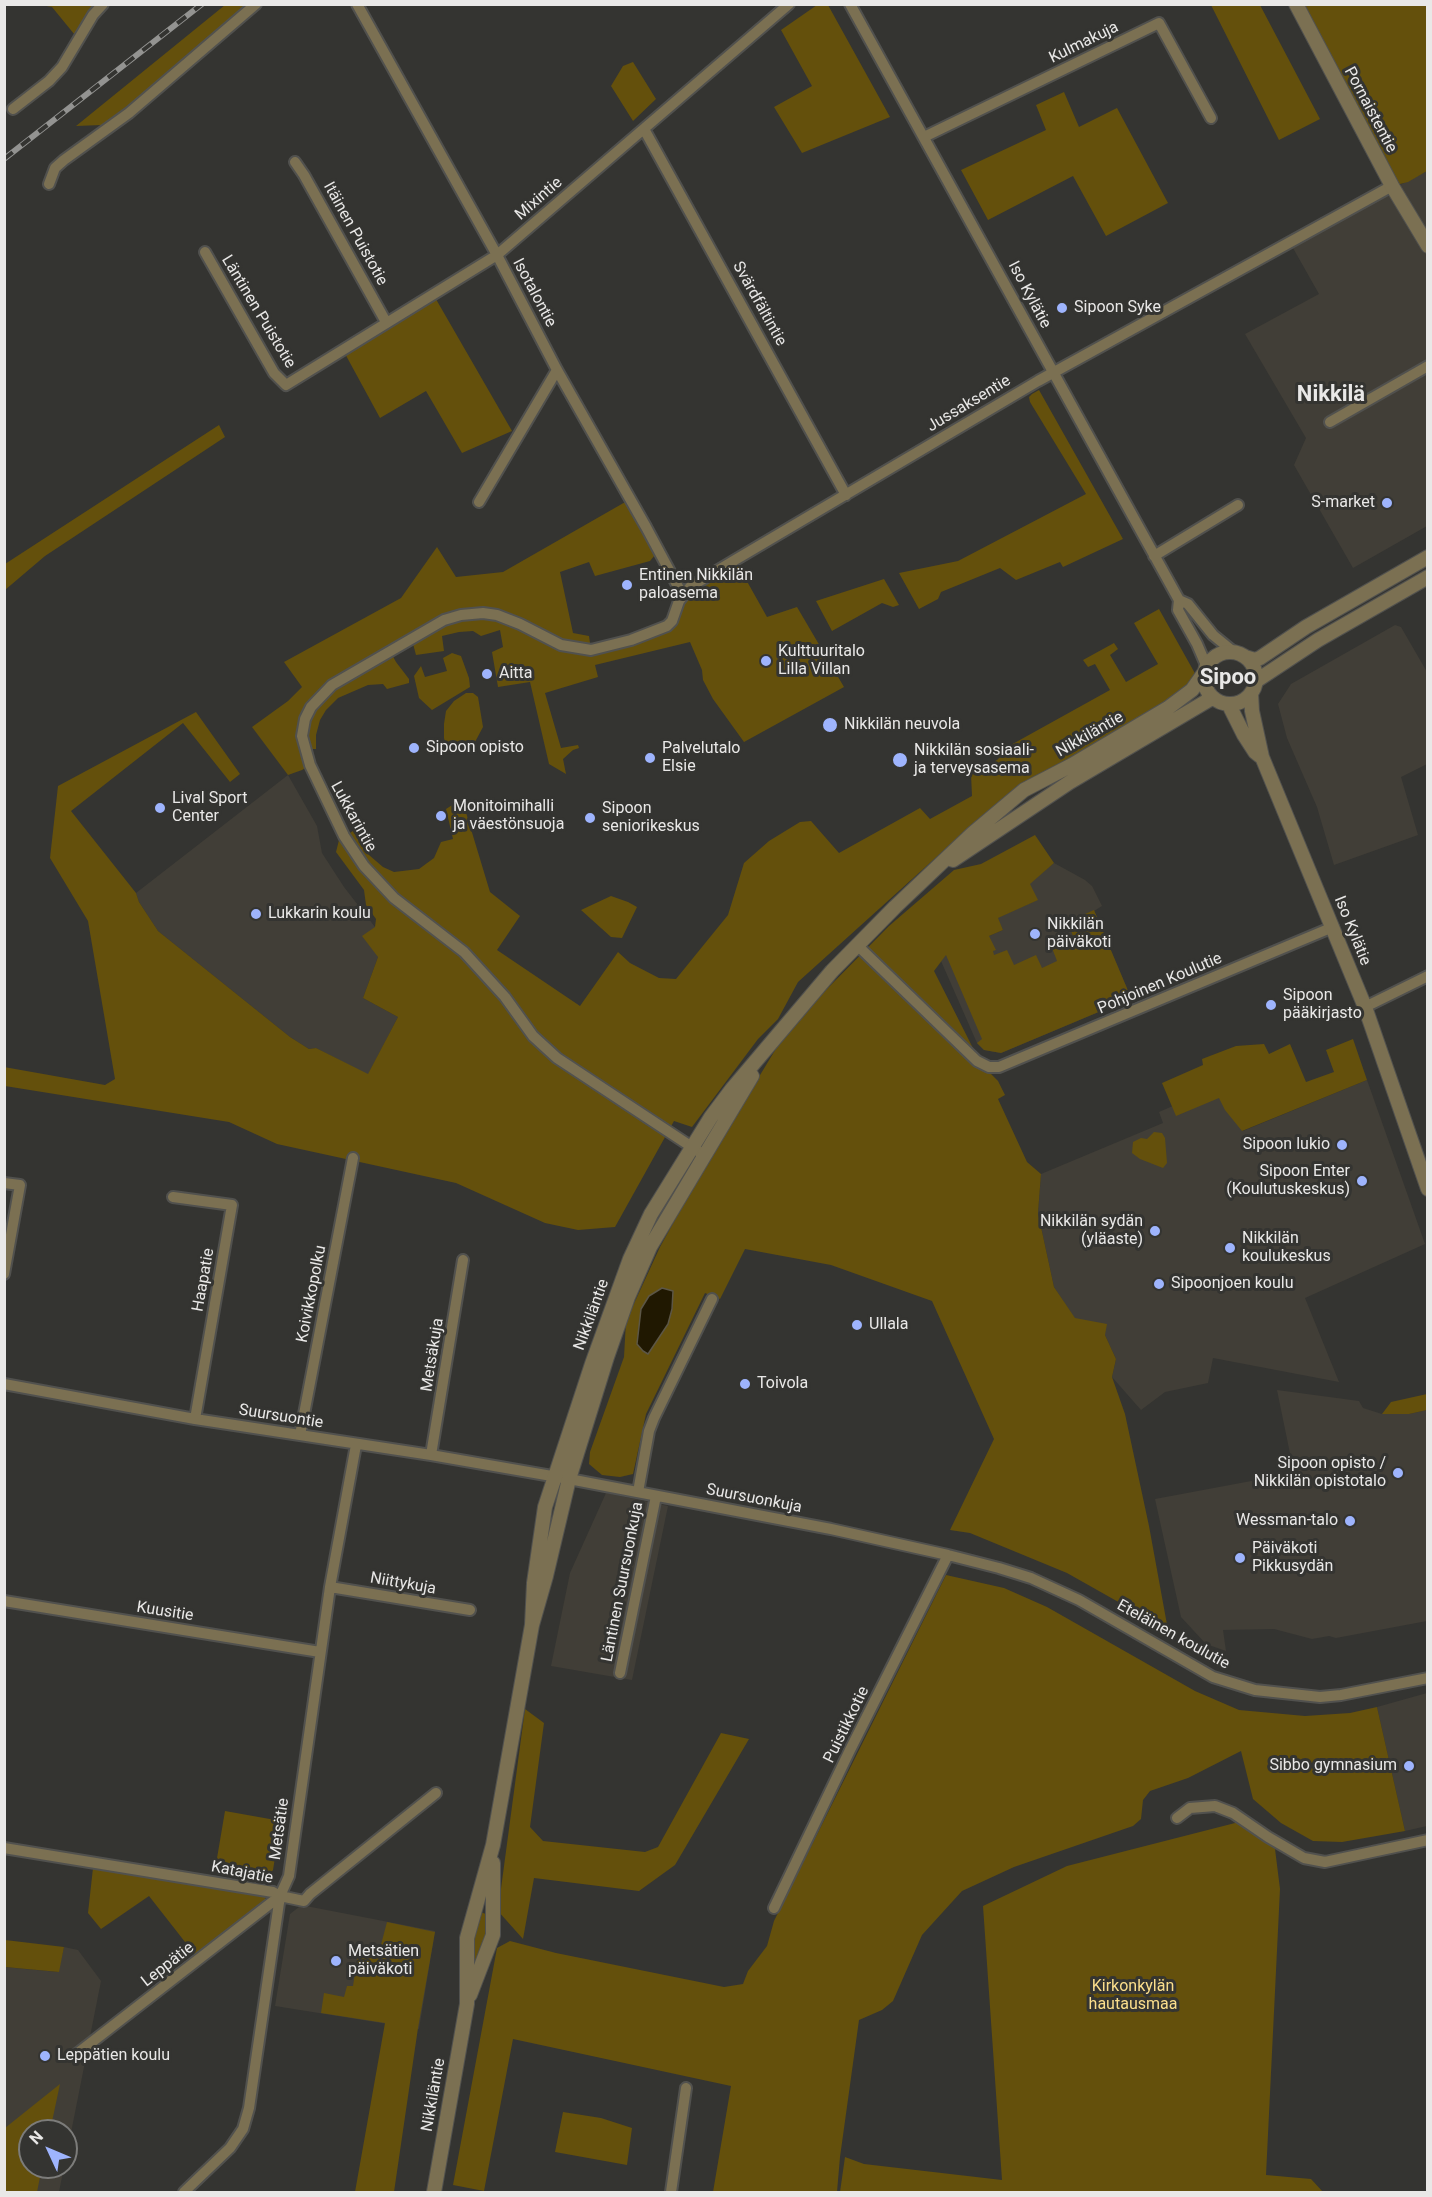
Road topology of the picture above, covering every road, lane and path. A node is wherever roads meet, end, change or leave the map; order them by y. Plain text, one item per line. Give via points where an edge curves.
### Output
1 (103, 4) edge
2 (256, 4) edge
3 (357, 4) edge
4 (789, 4) edge
5 (850, 4) edge
6 (1296, 4) edge
7 (13, 109) dead end
8 (1211, 118) dead end
9 (644, 129) junction
10 (924, 137) junction
11 (295, 162) dead end
12 (49, 184) dead end
13 (1392, 186) junction
14 (1418, 230) junction
15 (1428, 246) edge
16 (205, 252) dead end
17 (1428, 254) edge
18 (497, 255) junction
19 (386, 322) junction
20 (1428, 366) edge
21 (557, 370) junction
22 (1053, 373) junction
23 (286, 385) joint
24 (1330, 422) dead end
25 (846, 495) junction
26 (479, 502) dead end
27 (1238, 505) dead end
28 (1154, 556) junction
29 (1428, 557) edge
30 (1428, 577) edge
31 (683, 596) junction
32 (1179, 600) junction
33 (575, 649) joint
34 (1240, 655) junction
35 (1205, 669) junction
36 (1254, 687) junction
37 (1212, 698) junction
38 (1229, 705) junction
39 (1262, 757) junction
40 (935, 870) junction
41 (1333, 927) junction
42 (857, 945) junction
43 (1428, 976) edge
44 (1365, 1007) junction
45 (766, 1050) junction
46 (692, 1147) junction
47 (704, 1155) junction
48 (353, 1158) dead end
49 (4, 1183) edge
50 (1428, 1189) edge
51 (173, 1197) dead end
52 (463, 1260) dead end
53 (4, 1274) edge
54 (712, 1299) dead end
55 (4, 1384) edge
56 (195, 1419) junction
57 (300, 1435) junction
58 (356, 1445) junction
59 (431, 1455) junction
60 (554, 1477) junction
61 (569, 1479) junction
62 (638, 1492) junction
63 (656, 1496) junction
64 (948, 1555) junction
65 (330, 1587) junction
66 (4, 1601) edge
67 (470, 1610) dead end
68 (532, 1625) junction
69 (320, 1652) junction
70 (620, 1673) dead end
71 (1428, 1678) edge
72 (436, 1793) dead end
73 (1177, 1818) dead end
74 (1428, 1840) edge
75 (493, 1845) junction
76 (4, 1848) edge
77 (280, 1896) junction
78 (774, 1908) dead end
79 (467, 2004) junction
80 (74, 2056) dead end
81 (686, 2088) dead end
82 (184, 2193) edge
83 (434, 2193) edge
84 (671, 2193) edge

1 - 7 street via 62,67
2 - 12 street via 129,113 64,160
3 - 18 street, Isotalontie
4 - 9 street, Mixintie
5 - 10 street, Iso Kylätie
6 - 13 street, Pornaistentie
8 - 10 street, Kulmakuja via 1159,23
9 - 18 street, Mixintie
9 - 25 street, Svärdfältintie
10 - 22 street, Iso Kylätie
11 - 19 street, Itäinen Puistotie
13 - 14 street, Pornaistentie
13 - 22 street, Jussaksentie
14 - 15 street, Pornaistentie
14 - 17 street, Pornaistentie
16 - 23 street, Läntinen Puistotie via 274,373
18 - 19 street, Mixintie
18 - 21 street, Isotalontie
19 - 23 street, Mixintie
20 - 24 street
21 - 26 street
21 - 31 street, Isotalontie
22 - 25 street, Jussaksentie
22 - 28 street, Iso Kylätie
25 - 31 street, Jussaksentie via 690,587
27 - 28 street
28 - 32 street, Iso Kylätie
29 - 34 street via 1260,658
30 - 36 street via 1317,640
31 - 33 street, Jussaksentie via 667,626 601,649
32 - 34 street, Iso Kylätie via 1188,604 1213,635
32 - 35 street, Iso Kylätie via 1178,610 1197,644
33 - 46 street, Lukkarintie via 497,615 461,615 444,620 325,690 305,719 302,736 314,776 344,836 364,866 394,898 464,951 533,1036 557,1059
34 - 35 street via 1218,655
34 - 36 street via 1253,666
35 - 37 street via 1204,686
35 - 40 street, Nikkiläntie via 1192,690 1168,708 1024,790
36 - 38 street via 1244,700
36 - 39 street, Iso Kylätie via 1252,711
37 - 38 street
37 - 40 street, Nikkiläntie via 1070,782
38 - 39 street, Iso Kylätie via 1244,735
39 - 41 street, Iso Kylätie
40 - 42 street, Nikkiläntie
41 - 42 street, Pohjoinen Koulutie via 999,1067 976,1061
41 - 44 street, Iso Kylätie
42 - 45 street, Nikkiläntie
43 - 44 street
44 - 50 street, Iso Kylätie
45 - 46 street, Nikkiläntie via 732,1089
45 - 47 street, Nikkiläntie
46 - 47 street, Lukkarintie
46 - 60 street, Nikkiläntie via 651,1214 630,1259
47 - 61 street, Nikkiläntie via 650,1247 628,1297
48 - 57 street, Koivikkopolku
49 - 53 street via 20,1185
51 - 56 street, Haapatie via 232,1205
52 - 59 street, Metsäkuja
54 - 62 street via 651,1425
55 - 56 street, Suursuontie
56 - 57 street, Suursuontie
57 - 58 street, Suursuontie
58 - 59 street, Suursuontie
58 - 65 street, Metsätie
59 - 60 street, Suursuontie
60 - 61 street, Suursuonkuja
60 - 68 street, Nikkiläntie via 537,1553
61 - 62 street, Suursuonkuja
61 - 68 street, Nikkiläntie
62 - 63 street, Suursuonkuja
63 - 64 street, Suursuonkuja
63 - 70 street, Läntinen Suursuonkuja
64 - 71 street, Eteläinen koulutie via 1031,1578 1079,1600 1212,1677 1255,1690 1320,1697
64 - 78 street, Puistikkotie
65 - 67 street, Niittykuja
65 - 69 street, Metsätie
66 - 69 street, Kuusitie
68 - 75 street, Nikkiläntie
69 - 77 street, Metsätie via 289,1876
72 - 77 street, Katajatie via 304,1901
73 - 74 street via 1190,1808 1215,1806 1233,1813 1304,1858 1325,1862
75 - 79 street, Nikkiläntie via 467,1938
75 - 79 street, Nikkiläntie via 493,1935
76 - 77 street, Katajatie
77 - 80 street, Leppätie
77 - 82 street, Metsätie via 243,2129 230,2148
79 - 83 street, Nikkiläntie
81 - 84 street

